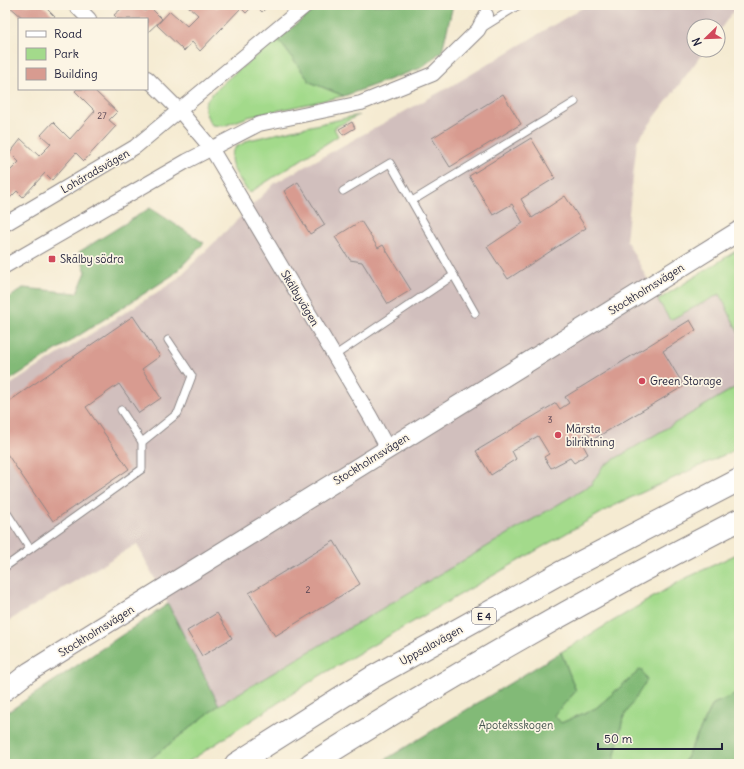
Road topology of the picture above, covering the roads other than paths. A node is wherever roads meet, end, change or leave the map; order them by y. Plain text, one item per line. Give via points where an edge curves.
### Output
1 (75, 5) edge
2 (306, 5) edge
3 (519, 5) edge
4 (486, 15) dead end
5 (88, 18) edge
6 (478, 30) junction
7 (148, 79) edge
8 (575, 102) dead end
9 (179, 110) junction
10 (211, 148) junction
11 (343, 191) dead end
12 (412, 201) junction
13 (5, 224) edge
14 (739, 231) edge
15 (5, 266) edge
16 (454, 276) junction
17 (475, 313) dead end
18 (168, 340) dead end
19 (334, 356) junction
20 (121, 410) dead end
21 (142, 442) junction
22 (388, 449) junction
23 (739, 480) edge
24 (5, 510) edge
25 (739, 520) edge
26 (30, 549) junction
27 (5, 567) edge
28 (5, 691) edge
29 (236, 764) edge
30 (311, 764) edge

1 - 5 street
2 - 9 street, Lohäradsvägen
3 - 6 lane
4 - 6 street
6 - 10 street via 433,74 361,103 259,124
7 - 9 street
8 - 12 lane
9 - 10 street
9 - 13 street, Lohäradsvägen via 135,147
10 - 15 street
10 - 19 street, Skälbyvägen
11 - 12 lane via 390,163
12 - 16 lane
14 - 22 street, Stockholmsvägen
16 - 17 lane
16 - 19 lane
18 - 21 lane via 192,376 178,413
19 - 22 street, Skälbyvägen
20 - 21 lane
21 - 26 lane via 142,469
22 - 28 street, Stockholmsvägen via 29,672
23 - 29 highway, Uppsalavägen / E 4 via 560,573 373,677
24 - 26 lane
25 - 30 highway via 577,605 392,713
26 - 27 lane

